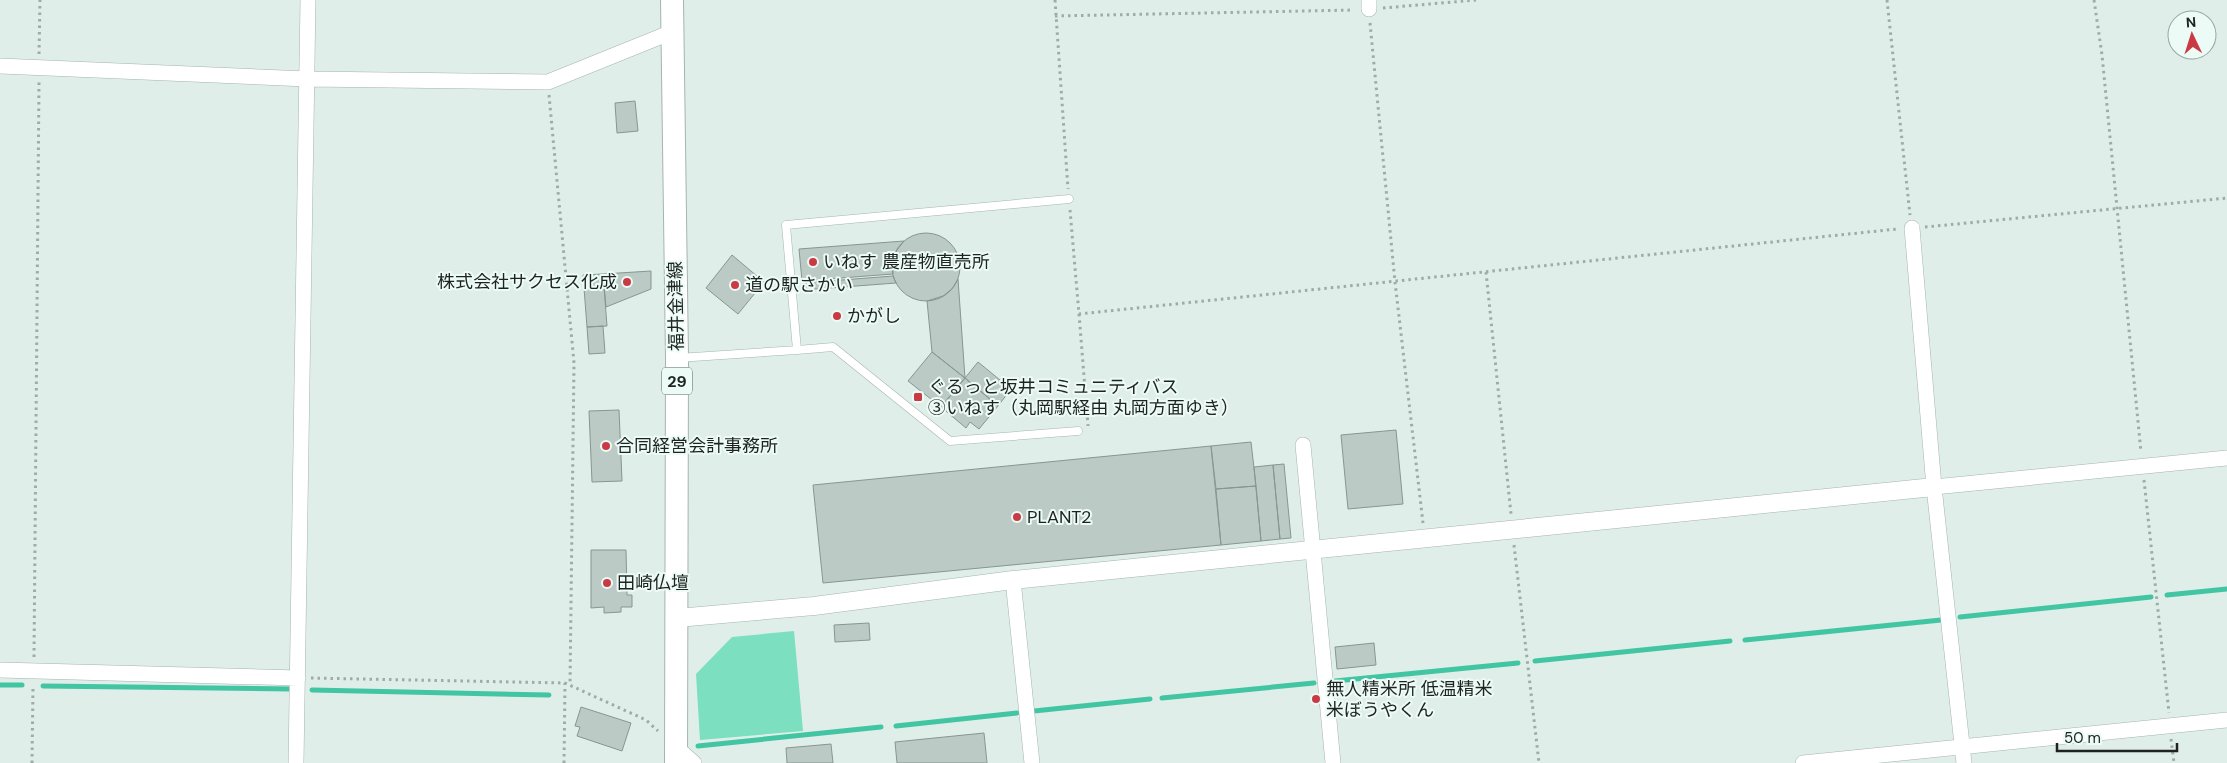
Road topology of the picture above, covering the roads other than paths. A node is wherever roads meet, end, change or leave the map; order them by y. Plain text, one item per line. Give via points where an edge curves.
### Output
1 (308, 0) edge
2 (672, 0) edge
3 (672, 32) junction
4 (0, 66) edge
5 (307, 79) junction
6 (1069, 199) road end
7 (1912, 228) road end
8 (797, 350) junction
9 (677, 358) junction
10 (1078, 431) dead end
11 (1303, 444) dead end
12 (2227, 458) edge
13 (1934, 487) junction
14 (1312, 550) junction
15 (1013, 580) junction
16 (676, 618) junction
17 (0, 670) edge
18 (298, 678) junction
19 (2227, 720) edge
20 (1962, 746) junction
21 (676, 755) edge
22 (296, 763) edge
23 (694, 763) edge
24 (1032, 763) edge
25 (1333, 763) edge
26 (1803, 763) edge
27 (1964, 763) edge

1 - 5 street
2 - 3 main road, 福井金津線 / 29
3 - 5 street via 548,82
3 - 9 main road, 福井金津線 / 29
4 - 5 street
5 - 18 street
6 - 8 lane via 786,225
7 - 13 street
8 - 9 lane
8 - 10 lane via 833,347 950,441
9 - 16 main road, 福井金津線 / 29
11 - 14 street
12 - 13 street
13 - 14 street
13 - 20 street
14 - 15 street
14 - 25 street
15 - 16 street via 814,606
15 - 24 street
16 - 21 main road, 福井金津線 / 29
17 - 18 street
18 - 22 street
19 - 20 street
20 - 26 street
20 - 27 street
21 - 23 street

